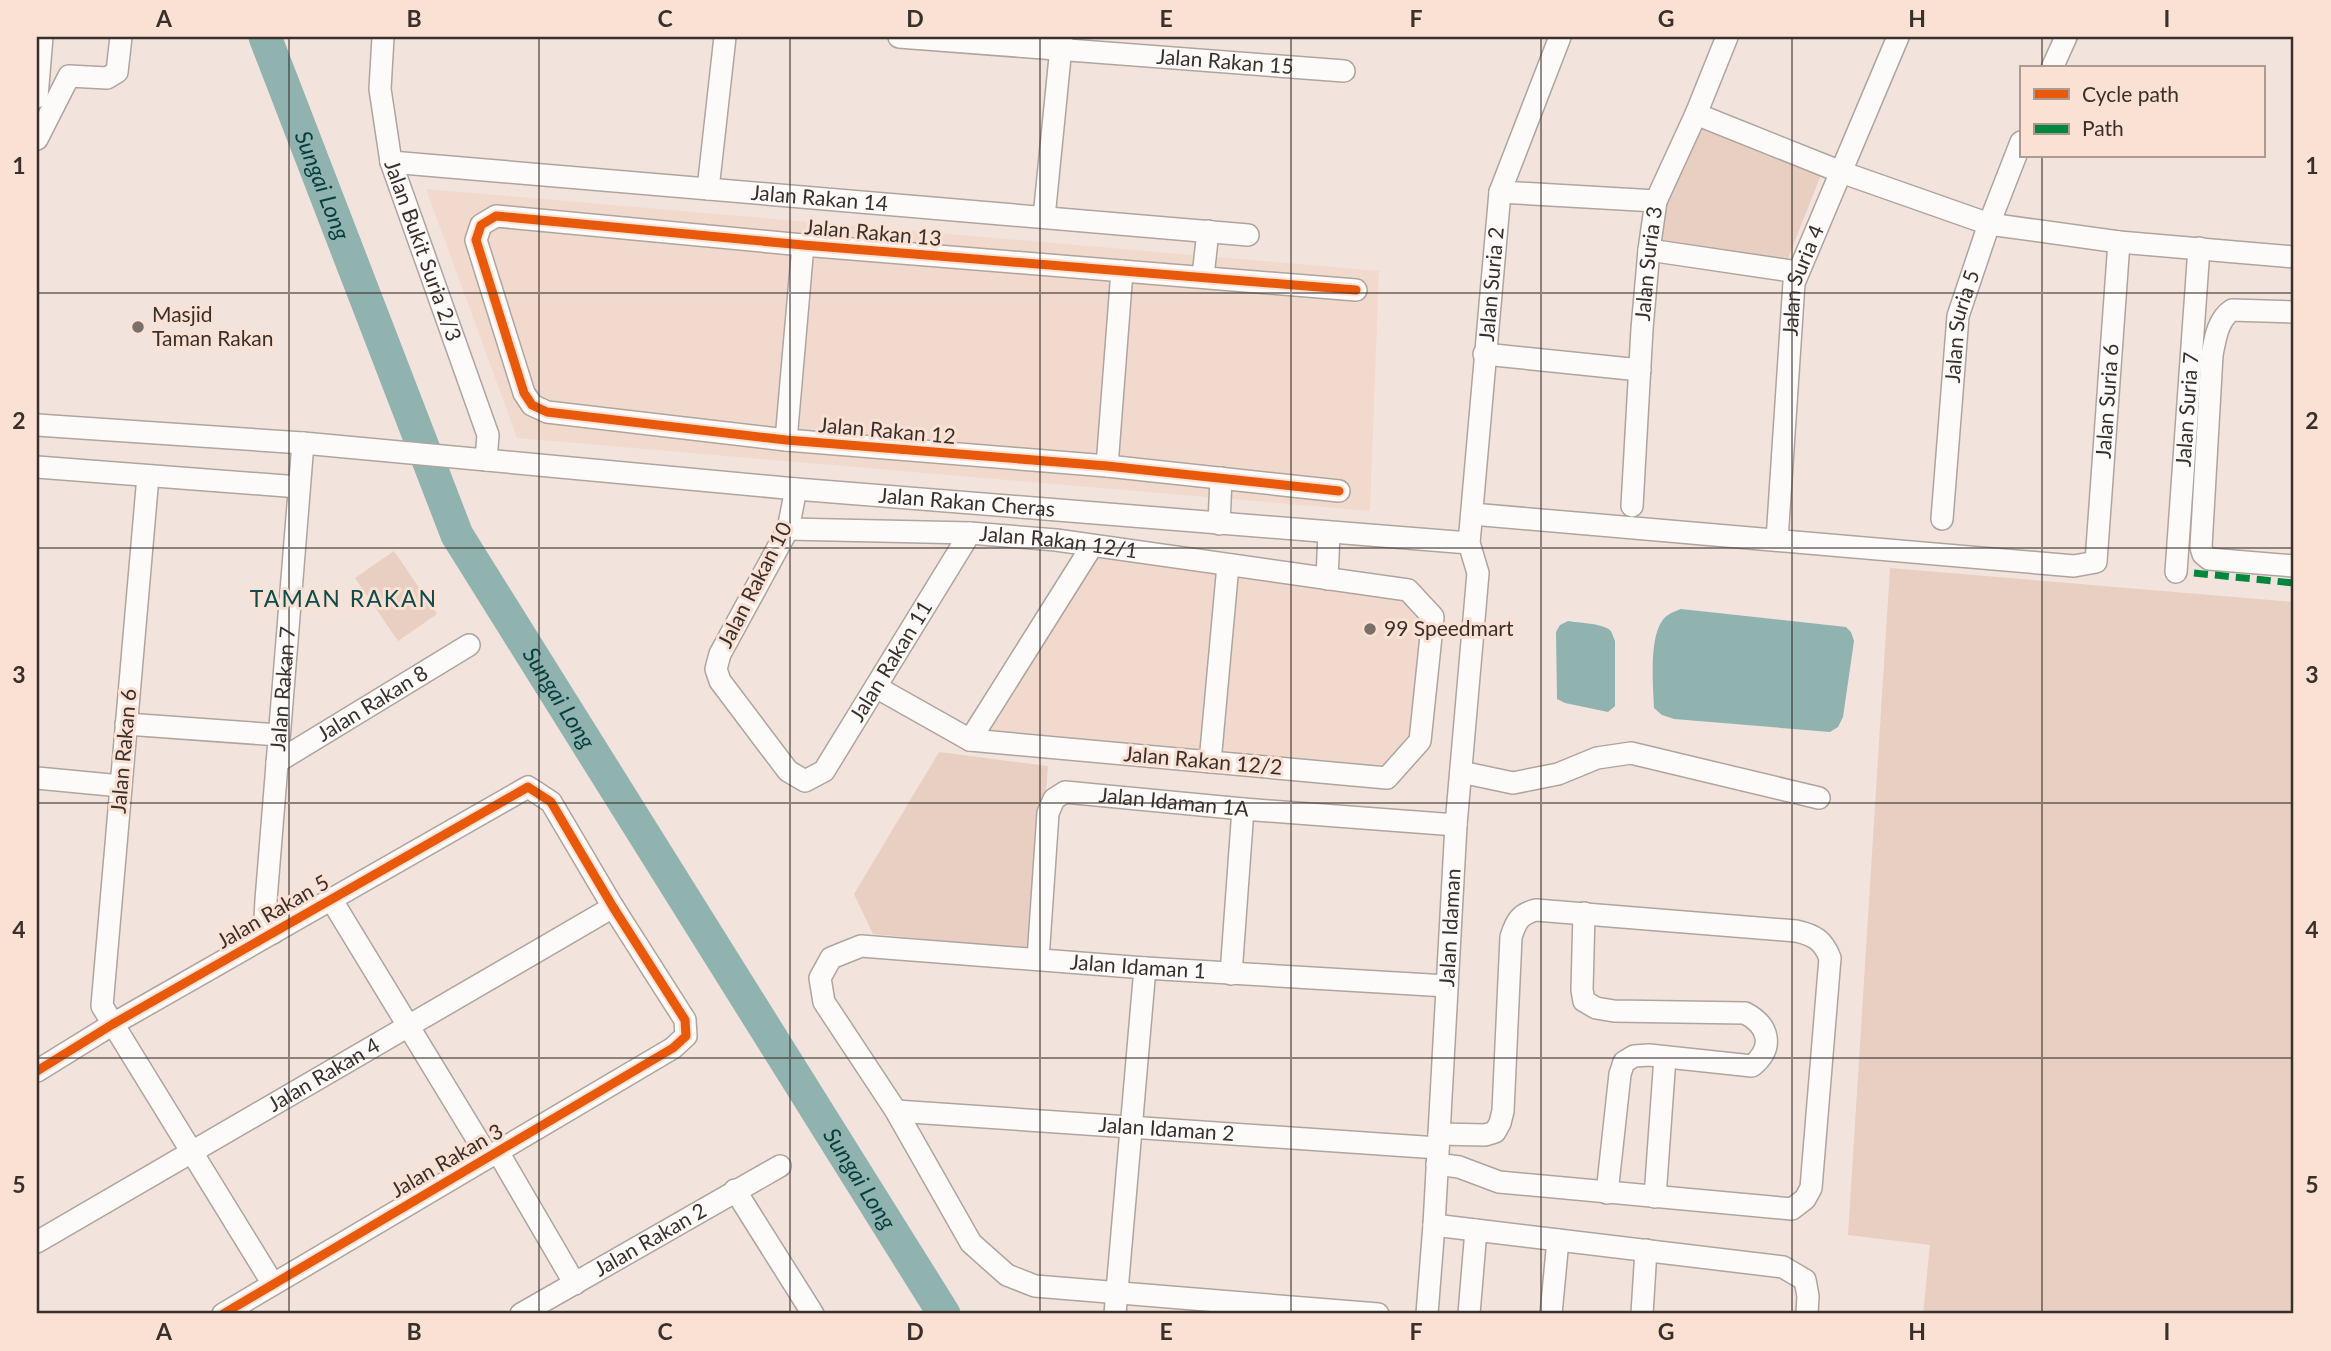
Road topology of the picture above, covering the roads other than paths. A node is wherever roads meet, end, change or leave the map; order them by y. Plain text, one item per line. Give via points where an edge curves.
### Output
1 (42, 37) edge
2 (121, 37) edge
3 (383, 37) edge
4 (725, 37) edge
5 (899, 37) edge
6 (1560, 37) edge
7 (1727, 37) edge
8 (1898, 37) edge
9 (2066, 37) edge
10 (1061, 43) edge
11 (2053, 66) edge
12 (1344, 71) dead end
13 (37, 97) edge
14 (1696, 114) junction
15 (37, 139) edge
16 (2020, 145) edge
17 (391, 162) junction
18 (1841, 172) junction
19 (708, 189) junction
20 (1500, 192) junction
21 (1656, 201) junction
22 (1044, 217) junction
23 (1989, 224) junction
24 (1208, 231) junction
25 (1248, 235) dead end
26 (2119, 242) junction
27 (803, 245) junction
28 (2199, 248) junction
29 (1649, 250) junction
30 (2294, 257) edge
31 (1122, 271) junction
32 (1798, 272) junction
33 (1203, 276) junction
34 (1356, 290) dead end
35 (499, 312) joint
36 (2294, 312) edge
37 (1484, 354) junction
38 (1640, 370) junction
39 (37, 425) edge
40 (786, 440) junction
41 (303, 443) junction
42 (485, 460) junction
43 (1107, 466) junction
44 (37, 467) edge
45 (148, 476) junction
46 (1221, 478) junction
47 (299, 487) junction
48 (796, 489) junction
49 (1339, 491) dead end
50 (1632, 506) dead end
51 (1472, 514) junction
52 (1942, 519) dead end
53 (1184, 521) junction
54 (1219, 524) junction
55 (788, 529) junction
56 (970, 533) junction
57 (1329, 533) junction
58 (1777, 540) junction
59 (1469, 543) junction
60 (1092, 546) junction
61 (1182, 558) junction
62 (1228, 565) junction
63 (2294, 566) edge
64 (2176, 572) dead end
65 (1327, 579) junction
66 (469, 645) dead end
67 (876, 687) junction
68 (126, 724) junction
69 (279, 735) junction
70 (970, 740) junction
71 (1420, 741) joint
72 (277, 762) junction
73 (1210, 762) junction
74 (1461, 772) junction
75 (37, 778) edge
76 (805, 781) joint
77 (121, 786) junction
78 (1819, 798) dead end
79 (1243, 809) junction
80 (1456, 825) junction
81 (331, 899) junction
82 (613, 906) junction
83 (1584, 913) junction
84 (273, 933) junction
85 (1038, 959) junction
86 (1146, 968) junction
87 (1231, 974) junction
88 (1447, 986) junction
89 (113, 1024) junction
90 (408, 1026) junction
91 (1665, 1057) junction
92 (37, 1072) edge
93 (896, 1111) junction
94 (1131, 1129) junction
95 (1438, 1149) junction
96 (191, 1152) junction
97 (493, 1154) junction
98 (780, 1166) dead end
99 (735, 1190) junction
100 (1607, 1193) junction
101 (1655, 1197) junction
102 (1434, 1225) junction
103 (1476, 1230) junction
104 (1558, 1240) junction
105 (37, 1242) edge
106 (1646, 1250) junction
107 (273, 1284) junction
108 (575, 1284) junction
109 (1116, 1304) edge
110 (256, 1306) edge
111 (223, 1314) edge
112 (521, 1314) edge
113 (813, 1314) edge
114 (1378, 1314) edge
115 (1427, 1314) edge
116 (1469, 1314) edge
117 (1551, 1314) edge
118 (1642, 1314) edge
119 (1807, 1314) edge

1 - 13 street
2 - 15 street via 117,72 107,78 69,76
3 - 17 street, Jalan Bukit Suria 2/3 via 380,89
4 - 19 street
5 - 10 street, Jalan Rakan 15
6 - 20 street, Jalan Suria 2
7 - 14 street, Jalan Suria 3
8 - 18 street, Jalan Suria 4
9 - 11 street
10 - 12 street, Jalan Rakan 15
10 - 22 street
14 - 18 street
14 - 21 street, Jalan Suria 3
16 - 23 street, Jalan Suria 5
17 - 19 street, Jalan Rakan 14
17 - 42 street, Jalan Bukit Suria 2/3 via 488,436
18 - 23 street
18 - 32 street, Jalan Suria 4
19 - 22 street, Jalan Rakan 14
20 - 21 street
20 - 37 street, Jalan Suria 2
21 - 29 street, Jalan Suria 3
22 - 24 street, Jalan Rakan 14
23 - 26 street
23 - 52 street, Jalan Suria 5 via 1958,316
24 - 25 street, Jalan Rakan 14
24 - 33 street
26 - 28 street
26 - 58 street, Jalan Suria 6 via 2096,562 2074,566
27 - 31 street, Jalan Rakan 13
27 - 35 street, Jalan Rakan 13 via 496,216 481,225 477,240
27 - 40 street
28 - 30 street
28 - 64 street, Jalan Suria 7
29 - 32 street
29 - 38 street, Jalan Suria 3
31 - 33 street, Jalan Rakan 13
31 - 43 street
32 - 58 street, Jalan Suria 4
33 - 34 street, Jalan Rakan 13
35 - 40 street, Jalan Rakan 12 via 524,393 532,405 547,412
36 - 63 street via 2232,310 2218,328 2212,355 2201,547 2209,559
37 - 38 street
37 - 51 street, Jalan Suria 2
38 - 50 street, Jalan Suria 3
39 - 41 street, Jalan Rakan Cheras
40 - 43 street, Jalan Rakan 12
41 - 42 street, Jalan Rakan Cheras
41 - 47 street, Jalan Rakan 7
42 - 48 street, Jalan Rakan Cheras
43 - 46 street, Jalan Rakan 12
44 - 45 street
45 - 47 street
45 - 68 street, Jalan Rakan 6
46 - 49 street, Jalan Rakan 12
46 - 54 street
47 - 69 street, Jalan Rakan 7
48 - 53 street, Jalan Rakan Cheras
48 - 55 street, Jalan Rakan 10
51 - 58 street
51 - 59 street, Jalan Suria 2
53 - 54 street, Jalan Rakan Cheras
53 - 61 street
54 - 57 street, Jalan Rakan Cheras
55 - 56 street, Jalan Rakan 12/1
55 - 76 street, Jalan Rakan 10 via 716,668 720,681 788,771
56 - 60 street, Jalan Rakan 12/1
56 - 67 street, Jalan Rakan 11
57 - 59 street, Jalan Rakan Cheras
57 - 65 street
59 - 74 street, Jalan Idaman via 1478,573
60 - 61 street, Jalan Rakan 12/1
60 - 70 street
61 - 62 street, Jalan Rakan 12/1
62 - 65 street, Jalan Rakan 12/1
62 - 73 street
65 - 71 street, Jalan Rakan 12/1 via 1408,590 1433,617
66 - 72 street, Jalan Rakan 8
67 - 70 street
67 - 76 street, Jalan Rakan 11 via 824,771
68 - 69 street
68 - 77 street, Jalan Rakan 6
69 - 72 street, Jalan Rakan 7
70 - 73 street, Jalan Rakan 12/2
71 - 73 street, Jalan Rakan 12/2 via 1387,779
72 - 84 street, Jalan Rakan 7 via 265,919
74 - 78 street via 1513,783 1558,774 1597,758 1631,753
74 - 80 street, Jalan Idaman
75 - 77 street
77 - 89 street, Jalan Rakan 6 via 102,1006
79 - 80 street, Jalan Idaman 1A
79 - 85 street, Jalan Idaman 1A via 1065,792 1054,799 1048,813
79 - 87 street
80 - 88 street, Jalan Idaman
81 - 82 street, Jalan Rakan 5 via 528,787 551,802
81 - 84 street, Jalan Rakan 5
81 - 90 street
82 - 90 street, Jalan Rakan 4
82 - 97 street, Jalan Rakan 3 via 685,1020 686,1035 673,1048
83 - 91 street via 1584,1001 1614,1011 1745,1013 1763,1027 1766,1050 1752,1066
83 - 95 street via 1536,910 1524,913 1516,922 1511,937 1500,1123 1495,1132
83 - 101 street via 1796,931 1812,934 1824,944 1830,958 1811,1188 1805,1199 1792,1209
84 - 89 street, Jalan Rakan 5
85 - 86 street, Jalan Idaman 1
85 - 93 street, Jalan Idaman 1 via 861,946 831,958 820,978 824,1002
86 - 87 street, Jalan Idaman 1
86 - 94 street
87 - 88 street, Jalan Idaman 1
88 - 95 street, Jalan Idaman
89 - 92 street, Jalan Rakan 5
89 - 96 street, Jalan Rakan 6
90 - 96 street, Jalan Rakan 4
90 - 97 street
91 - 100 street via 1634,1056 1624,1062
91 - 101 street
93 - 94 street, Jalan Idaman 2
93 - 109 street via 971,1243 1007,1275
94 - 95 street, Jalan Idaman 2
94 - 109 street
95 - 100 street via 1460,1167 1499,1182
95 - 102 street, Jalan Idaman
96 - 105 street, Jalan Rakan 4
96 - 107 street, Jalan Rakan 6
97 - 107 street, Jalan Rakan 3
97 - 108 street
98 - 99 street, Jalan Rakan 2
99 - 108 street, Jalan Rakan 2
99 - 113 street
100 - 101 street
102 - 103 street
102 - 115 street, Jalan Idaman
103 - 104 street
103 - 116 street
104 - 106 street
104 - 117 street
106 - 118 street
106 - 119 street via 1783,1267 1805,1280
107 - 110 street, Jalan Rakan 3
108 - 112 street, Jalan Rakan 2
109 - 114 street
110 - 111 street, Jalan Rakan 3

